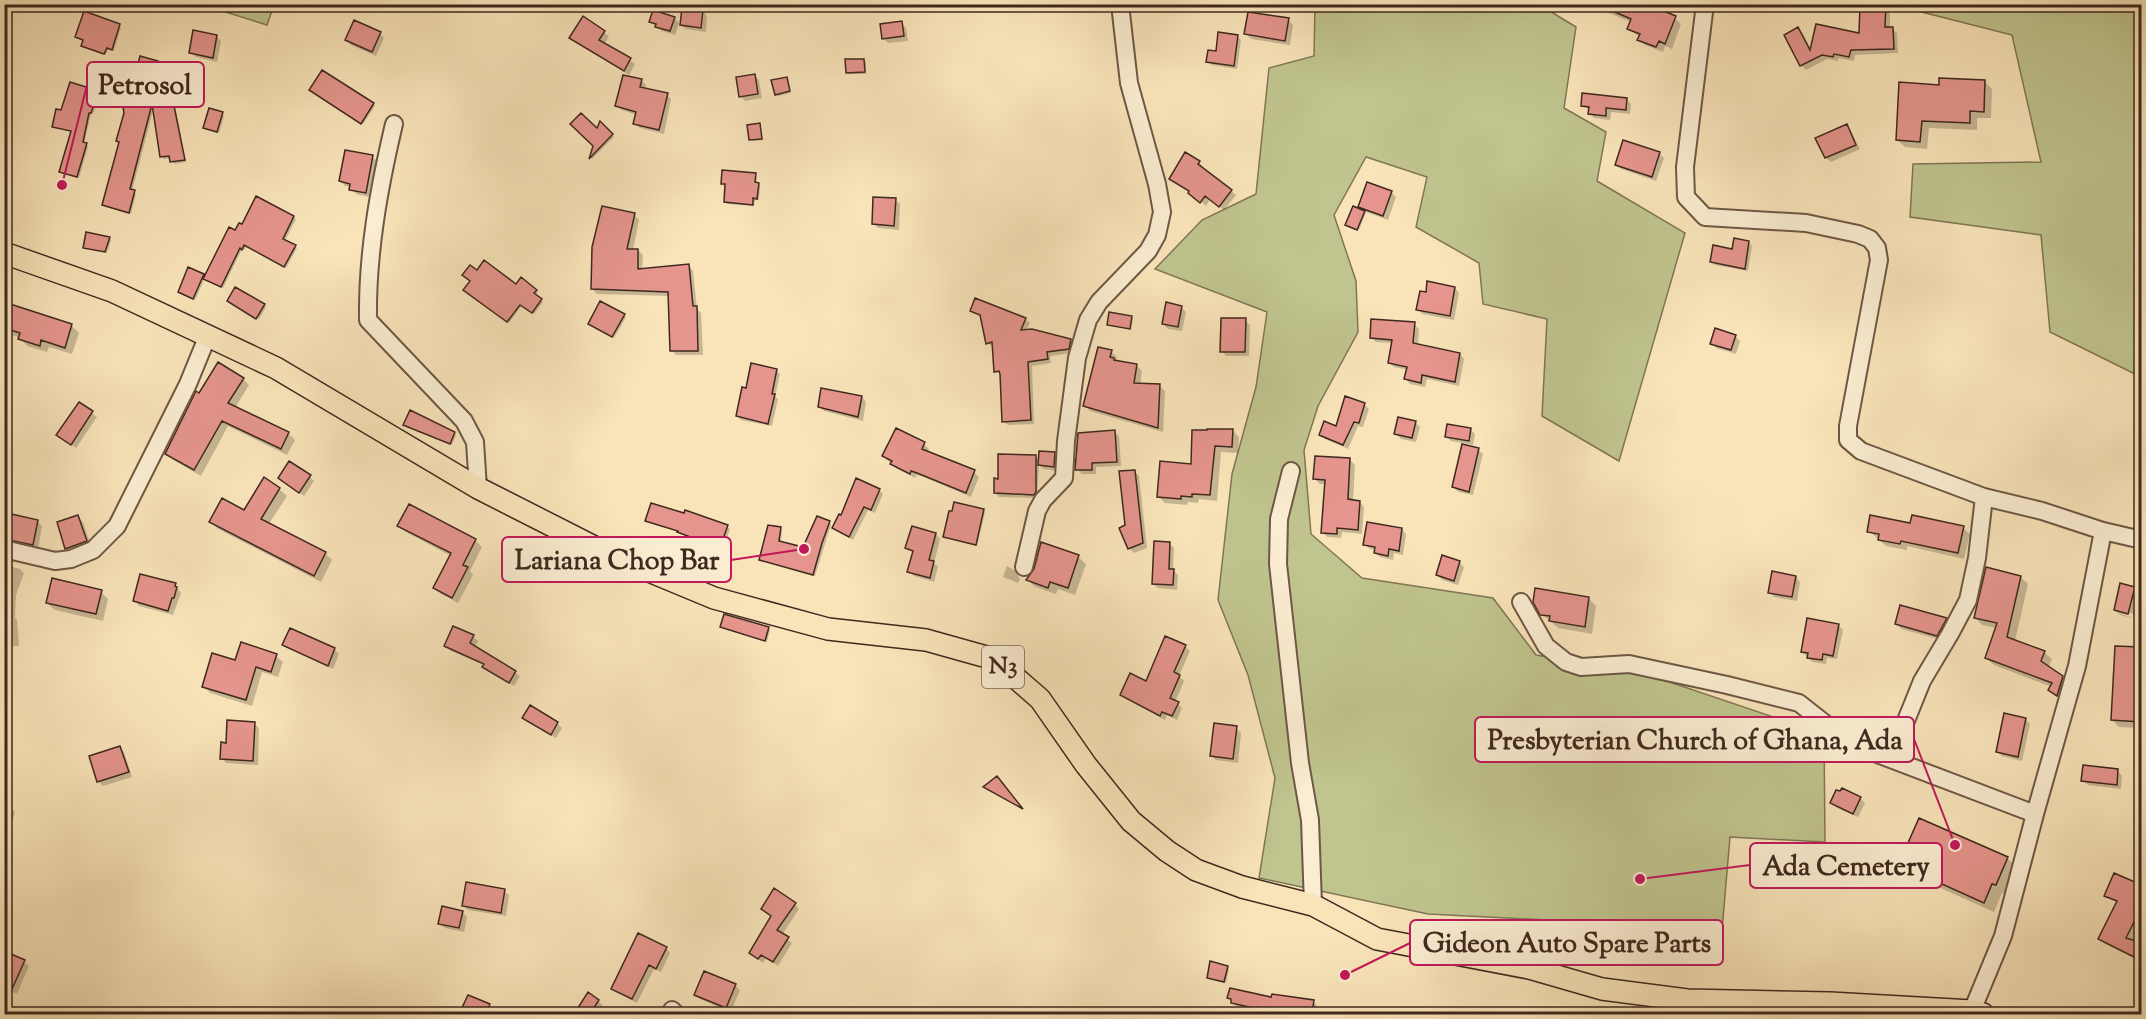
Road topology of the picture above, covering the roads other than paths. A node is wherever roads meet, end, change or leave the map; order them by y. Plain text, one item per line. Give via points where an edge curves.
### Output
1 (1120, 4) edge
2 (1705, 4) edge
3 (394, 124) dead end
4 (4, 253) edge
5 (208, 335) junction
6 (1291, 471) dead end
7 (478, 488) junction
8 (1984, 497) junction
9 (2103, 531) junction
10 (2142, 540) edge
11 (4, 549) edge
12 (1024, 567) dead end
13 (1521, 602) dead end
14 (1892, 758) junction
15 (2035, 814) junction
16 (1313, 905) junction
17 (1686, 1007) edge
18 (1977, 1013) edge

1 - 12 street via 1129,82 1162,212 1157,235 1148,251 1099,302 1088,320 1077,358 1064,478 1037,511
2 - 8 street via 1685,166 1686,198 1705,217 1806,224 1870,239 1879,260 1848,441 1861,451
3 - 7 street via 376,210 368,320 464,421 475,442
4 - 5 main road, N3 via 112,291
5 - 7 main road, N3 via 276,368
5 - 11 street via 117,526 93,550 71,559 55,561
6 - 16 street via 1279,519 1278,564 1310,820
7 - 16 main road, N3 via 608,554 714,598 828,629 926,640 994,659 1040,699 1131,821 1167,851 1196,870 1242,887
8 - 9 street
8 - 14 street via 1968,600 1922,681
9 - 10 street
9 - 15 street via 2077,666
13 - 14 street via 1546,646 1566,662 1581,668 1629,664 1798,703 1851,744
14 - 15 street
15 - 18 street via 2003,936
16 - 17 main road, N3 via 1377,939 1529,968
17 - 18 main road, N3 via 1830,1003

